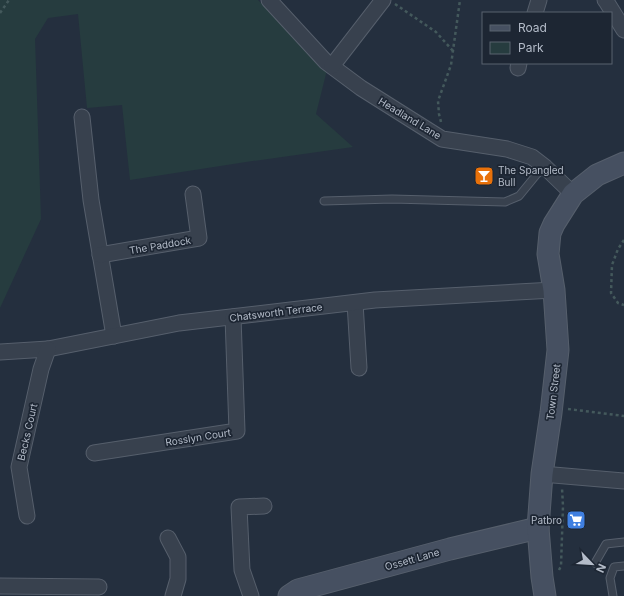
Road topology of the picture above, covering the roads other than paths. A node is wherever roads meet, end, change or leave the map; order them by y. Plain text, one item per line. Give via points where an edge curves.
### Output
1 (269, 0) edge
2 (383, 0) edge
3 (539, 0) edge
4 (605, 0) edge
5 (535, 12) edge
6 (624, 30) edge
7 (332, 66) junction
8 (82, 117) dead end
9 (624, 163) edge
10 (545, 167) junction
11 (193, 194) dead end
12 (573, 194) junction
13 (324, 201) dead end
14 (100, 255) junction
15 (554, 290) junction
16 (355, 303) junction
17 (233, 317) junction
18 (114, 336) junction
19 (48, 349) junction
20 (0, 352) edge
21 (359, 368) dead end
22 (94, 453) dead end
23 (542, 474) junction
24 (624, 481) edge
25 (264, 506) dead end
26 (27, 516) dead end
27 (538, 528) junction
28 (168, 538) dead end
29 (624, 542) edge
30 (595, 563) dead end
31 (624, 566) edge
32 (0, 586) edge
33 (99, 587) dead end
34 (50, 591) edge
35 (173, 596) edge
36 (251, 596) edge
37 (289, 596) edge
38 (545, 596) edge
39 (613, 596) edge

1 - 7 street, Headland Lane
2 - 7 street
3 - 5 street
4 - 6 street
7 - 10 street, Headland Lane via 361,88 442,138 507,149 532,157
8 - 14 street
9 - 12 street, Town Street via 597,175
10 - 12 street, Headland Lane
10 - 13 lane via 519,196 505,202 392,199
11 - 14 street, The Paddock via 199,238
12 - 15 street, Town Street via 550,233 548,254
14 - 18 street
15 - 16 street, Chatsworth Terrace
15 - 23 street, Town Street via 558,350
16 - 17 street, Chatsworth Terrace
16 - 21 street
17 - 18 street, Chatsworth Terrace
17 - 22 street, Rosslyn Court via 237,431
18 - 19 street, Chatsworth Terrace
19 - 20 street, Chatsworth Terrace
19 - 26 street, Becks Court via 41,369 19,467
23 - 24 street
23 - 27 street, Town Street
25 - 36 street via 240,507 242,570
27 - 37 street, Ossett Lane via 298,590
27 - 38 street, Town Street
28 - 35 street via 178,557 178,579
29 - 30 lane via 606,544
31 - 39 lane via 614,567 610,578
32 - 34 street
33 - 34 street

